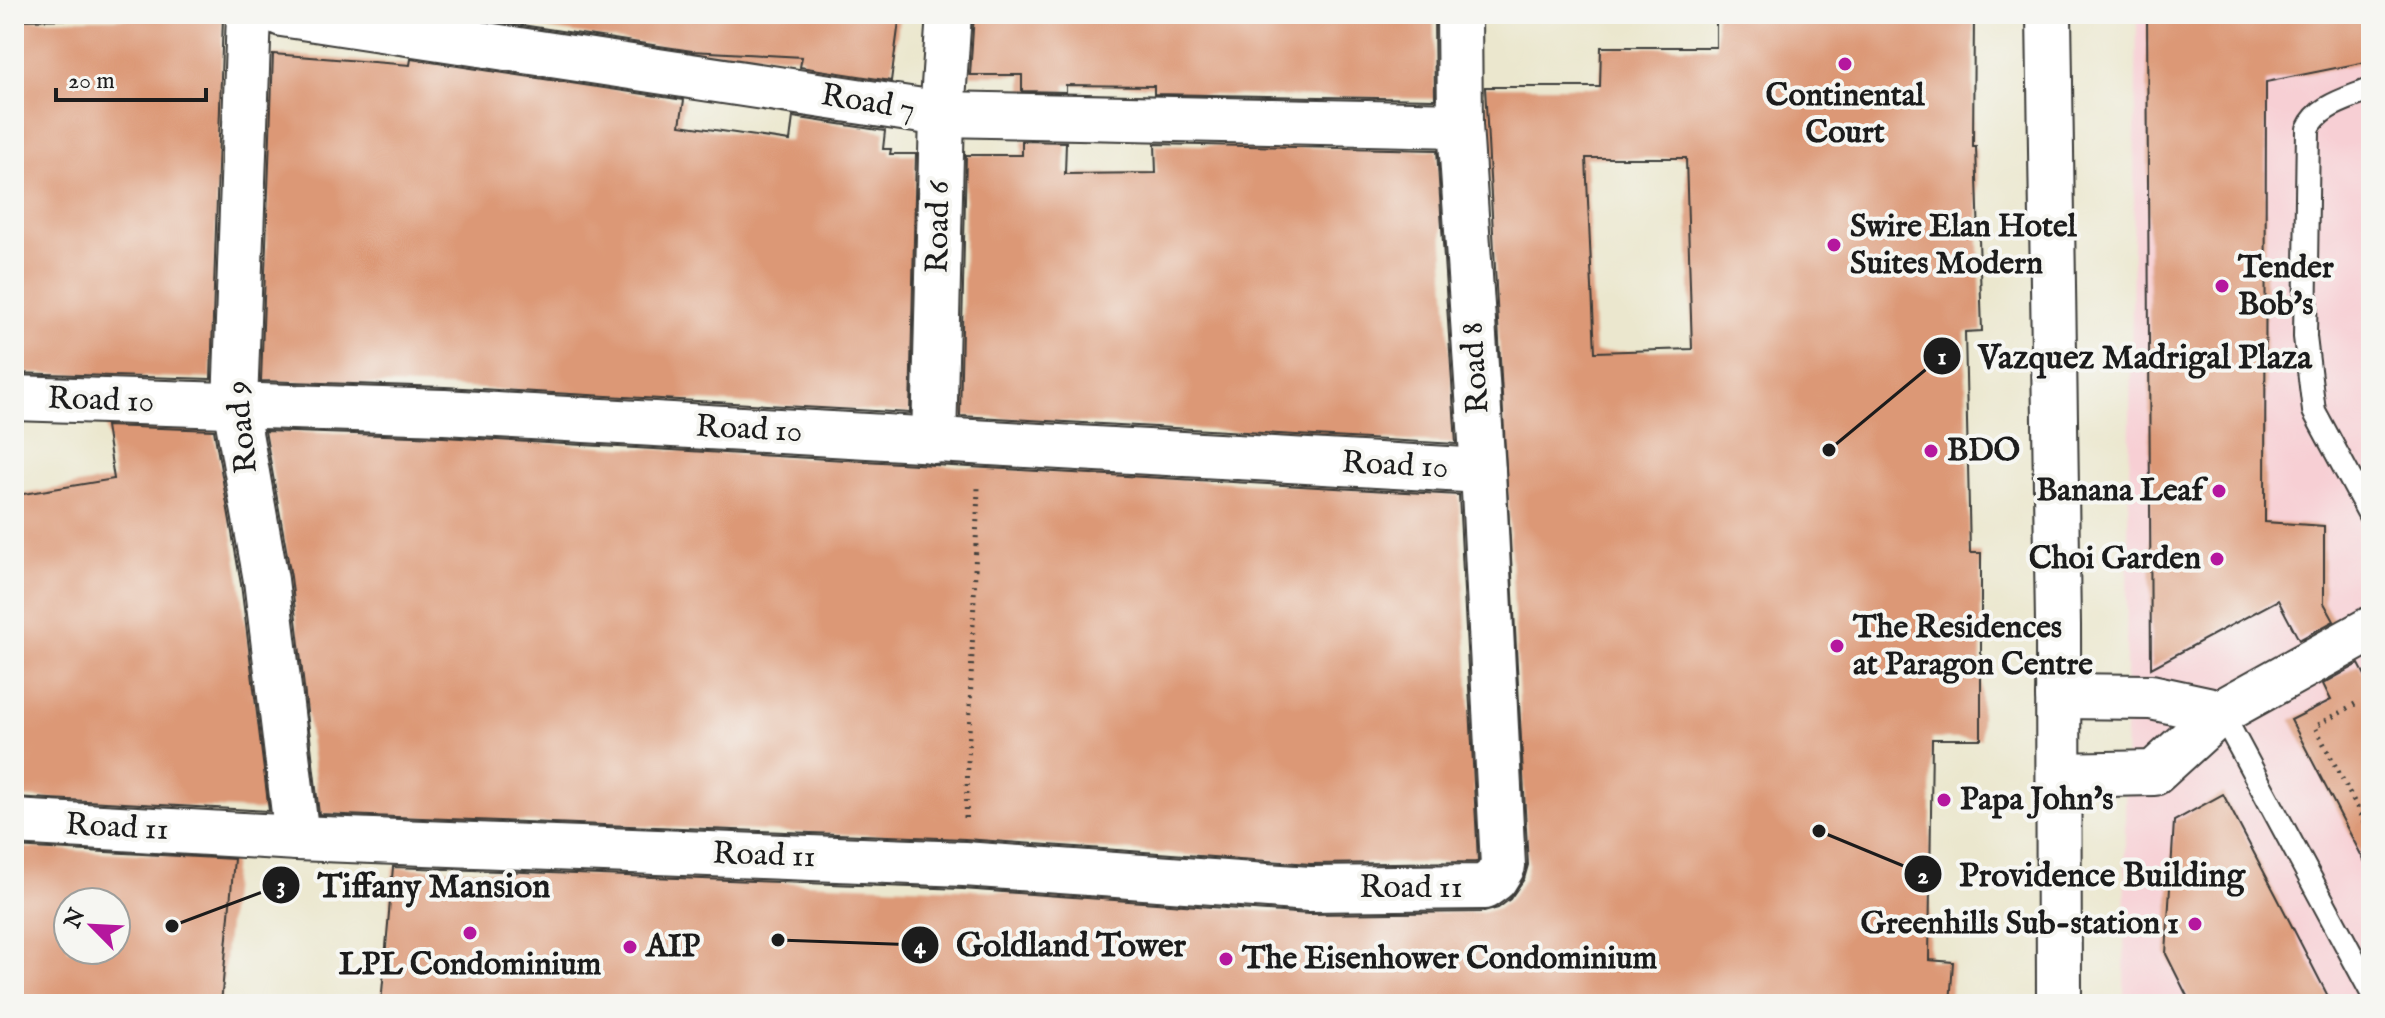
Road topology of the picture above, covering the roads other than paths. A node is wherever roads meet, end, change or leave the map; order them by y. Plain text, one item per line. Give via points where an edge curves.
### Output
1 (249, 14) edge
2 (282, 14) edge
3 (949, 14) edge
4 (1459, 14) edge
5 (2049, 14) edge
6 (2371, 89) edge
7 (942, 114) junction
8 (1460, 125) junction
9 (14, 398) edge
10 (235, 405) junction
11 (934, 441) junction
12 (1483, 471) junction
13 (2371, 517) edge
14 (2371, 629) edge
15 (2058, 696) junction
16 (2221, 712) junction
17 (2059, 775) junction
18 (14, 822) edge
19 (297, 838) junction
20 (1503, 866) joint
21 (2371, 991) edge
22 (2059, 1004) edge

1 - 10 street, Road 9
2 - 7 street, Road 7
3 - 7 street, Road 6
4 - 8 street, Road 8
5 - 15 street
6 - 13 lane via 2320,111 2308,129 2305,337 2314,411
7 - 8 street, Road 7
7 - 11 street, Road 6
8 - 12 street, Road 8
9 - 10 street, Road 10
10 - 11 street, Road 10
10 - 19 street, Road 9 via 266,580
11 - 12 street, Road 10
12 - 20 street, Road 8
14 - 16 street
15 - 16 street via 2151,697
15 - 17 street
16 - 17 street via 2154,773
16 - 21 lane
17 - 22 street
18 - 19 street, Road 11
19 - 20 street, Road 11 via 964,864 1309,889 1484,887

